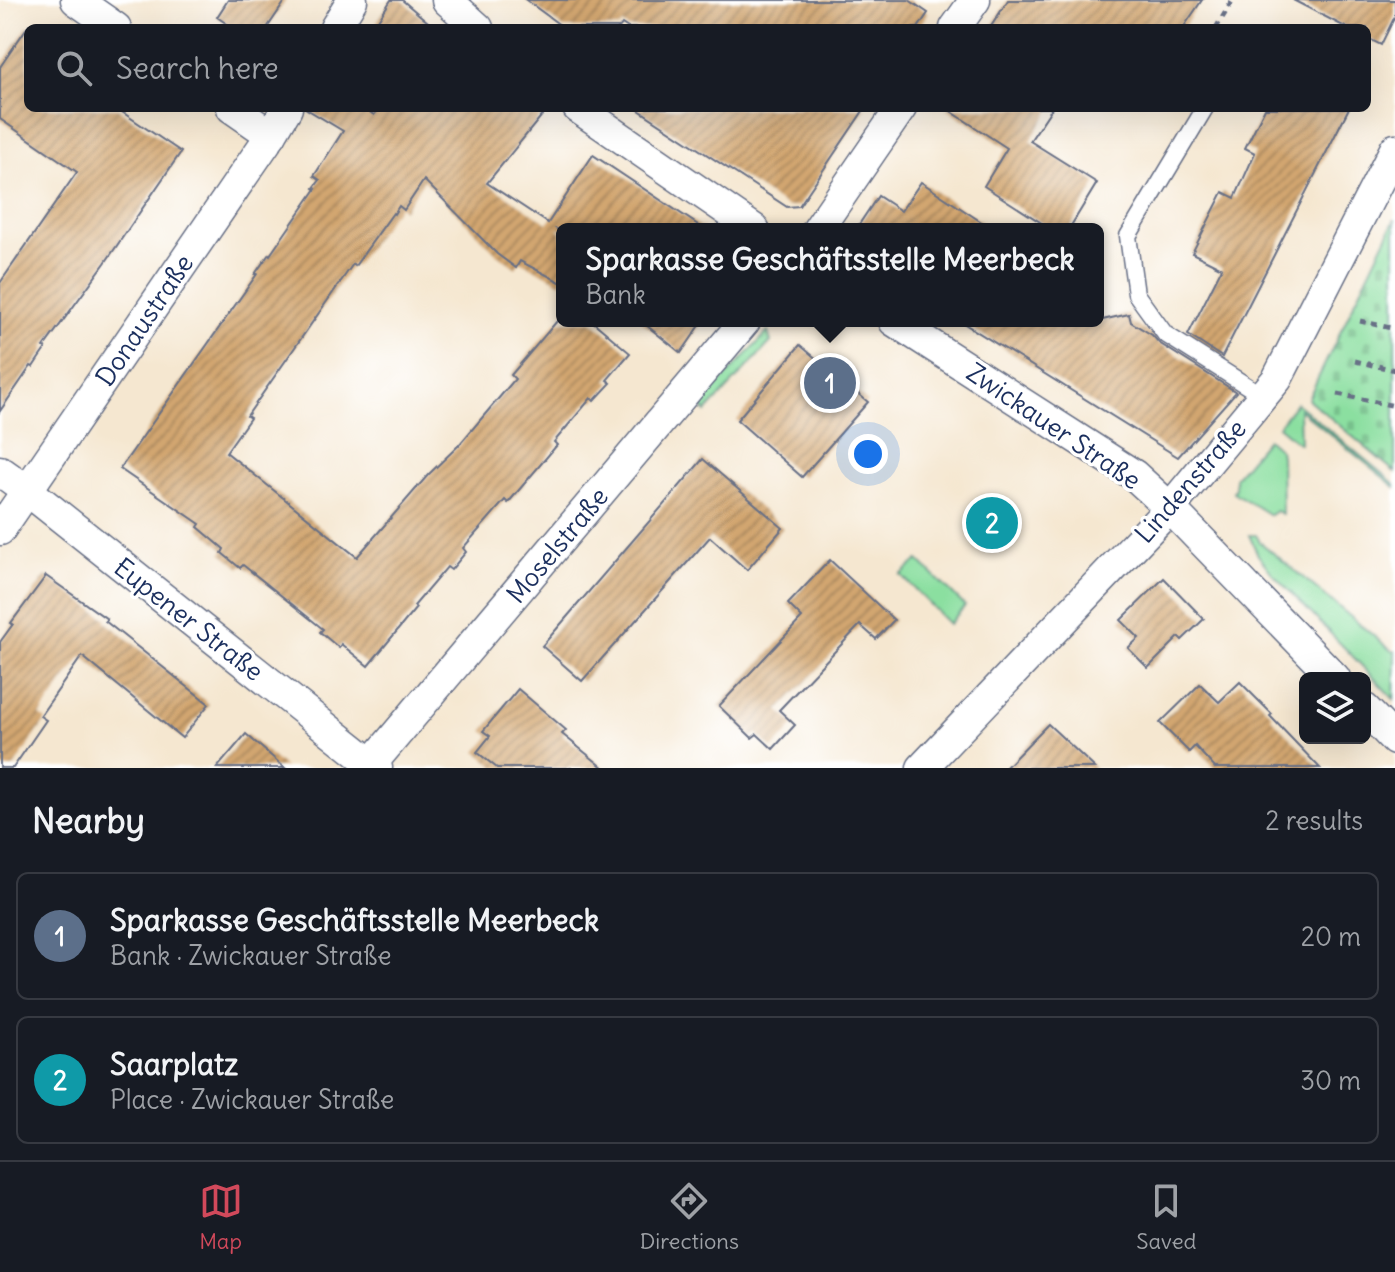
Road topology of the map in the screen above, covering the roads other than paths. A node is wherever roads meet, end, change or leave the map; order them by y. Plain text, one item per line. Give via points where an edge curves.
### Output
1 (76, 0) edge
2 (352, 0) edge
3 (447, 0) edge
4 (975, 0) edge
5 (110, 24) edge
6 (337, 24) edge
7 (474, 24) edge
8 (958, 24) edge
9 (238, 112) edge
10 (285, 112) edge
11 (584, 112) edge
12 (898, 112) edge
13 (1203, 112) edge
14 (271, 135) junction
15 (1395, 149) edge
16 (745, 223) edge
17 (822, 223) edge
18 (740, 327) edge
19 (903, 327) edge
20 (1263, 396) junction
21 (0, 471) edge
22 (28, 491) junction
23 (1170, 508) junction
24 (0, 530) edge
25 (1329, 672) edge
26 (1371, 715) edge
27 (1395, 740) edge
28 (372, 767) edge
29 (922, 768) edge

1 - 5 street
2 - 6 street
3 - 7 street
4 - 8 street
9 - 14 street
10 - 14 street, Donaustraße
11 - 16 street
12 - 17 street
13 - 20 lane via 1128,236 1136,294 1165,334
14 - 22 street, Donaustraße
15 - 20 street, Lindenstraße via 1277,379
18 - 28 street, Moselstraße
19 - 23 street, Zwickauer Straße via 1134,475
20 - 23 street, Lindenstraße
21 - 22 street, Eupener Straße
22 - 24 street, Donaustraße
22 - 28 street, Eupener Straße
23 - 25 street, Zwickauer Straße
23 - 29 street, Lindenstraße
26 - 27 street

